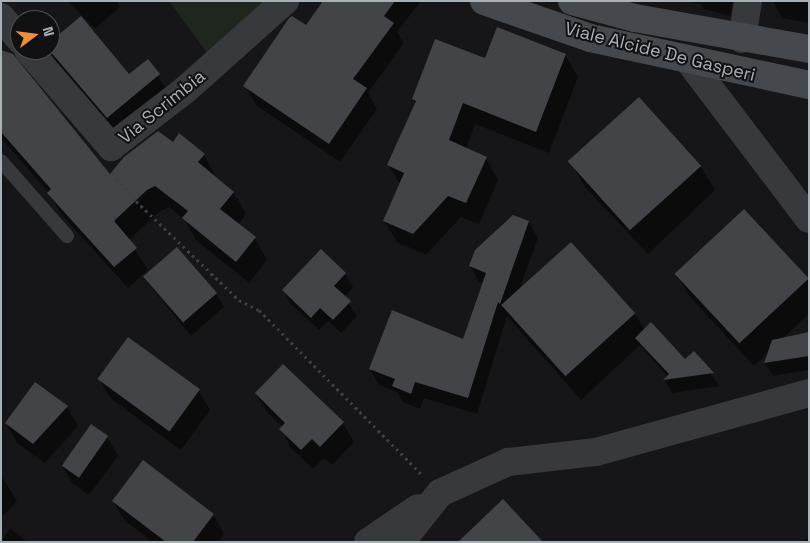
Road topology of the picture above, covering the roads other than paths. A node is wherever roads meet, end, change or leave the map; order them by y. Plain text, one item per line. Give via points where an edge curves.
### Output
1 (285, 1) edge
2 (484, 1) edge
3 (572, 1) edge
4 (748, 1) edge
5 (742, 39) junction
6 (809, 49) edge
7 (37, 60) edge
8 (689, 61) junction
9 (809, 85) edge
10 (1, 161) edge
11 (809, 219) edge
12 (67, 236) dead end
13 (809, 393) edge
14 (440, 494) junction
15 (368, 542) edge
16 (401, 542) edge

1 - 7 street, Via Scrimbia via 185,90 111,147
2 - 8 main road, Viale Alcide De Gasperi via 590,38
3 - 5 main road, Viale Alcide De Gasperi via 635,18
4 - 5 street
5 - 6 main road, Viale Alcide De Gasperi
8 - 9 main road, Viale Alcide De Gasperi
8 - 11 street
10 - 12 lane
13 - 14 street via 596,452 508,462
14 - 15 street
14 - 16 street

